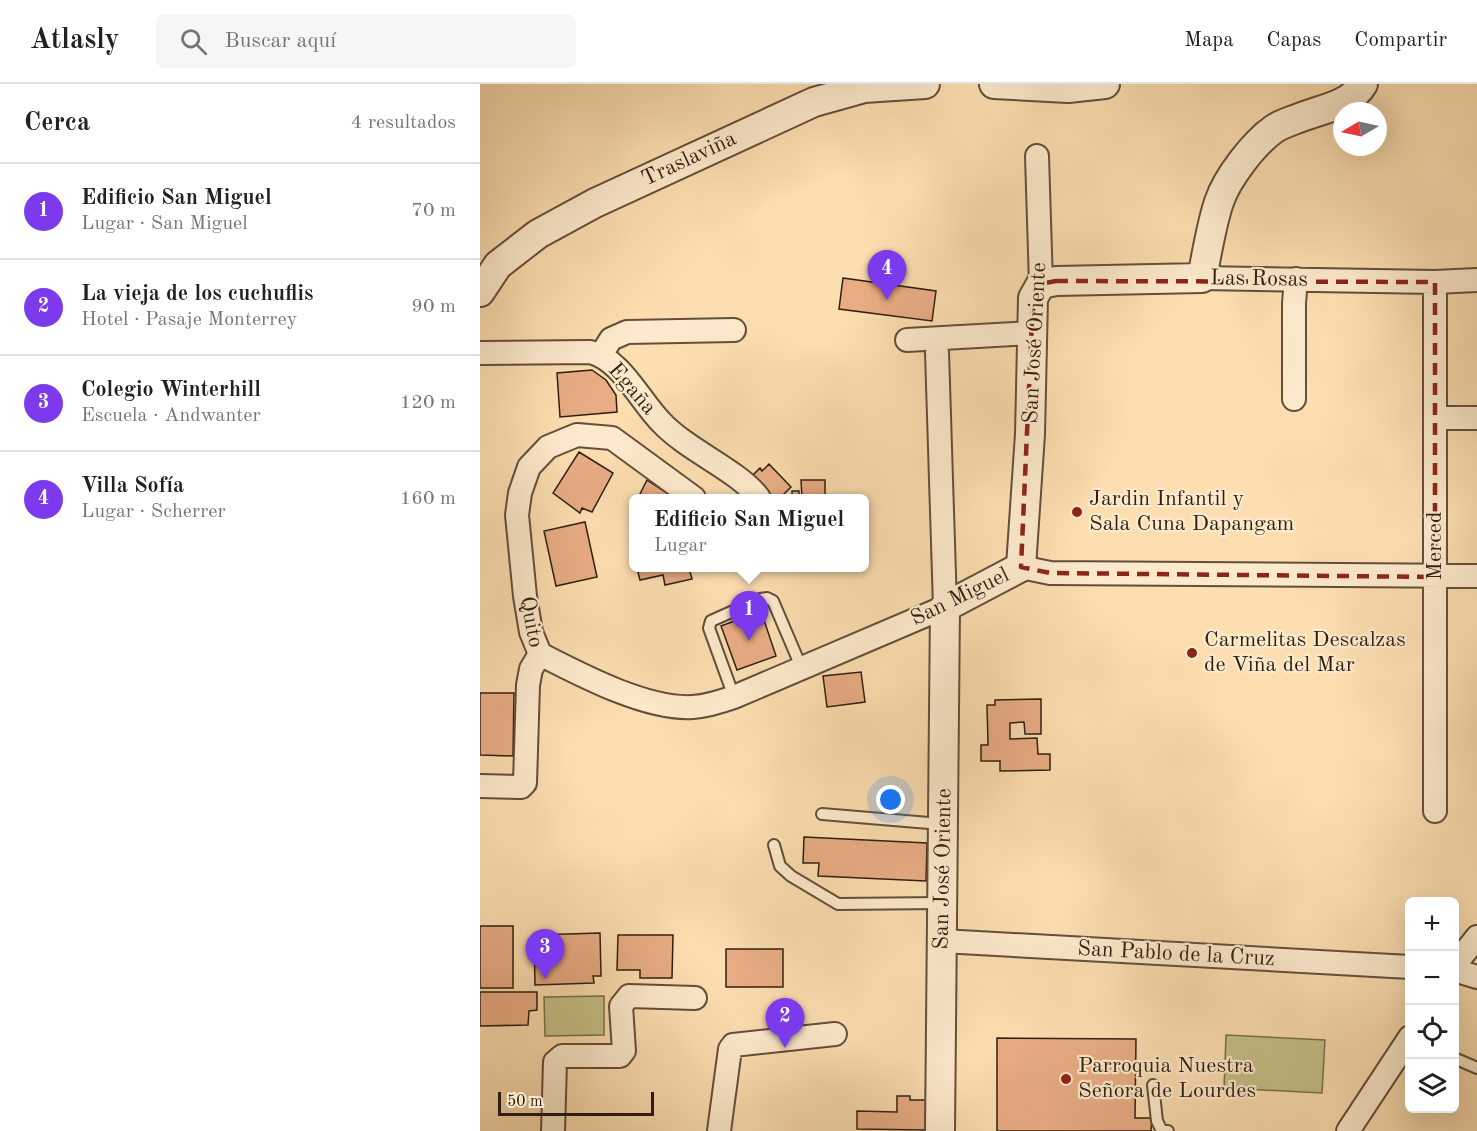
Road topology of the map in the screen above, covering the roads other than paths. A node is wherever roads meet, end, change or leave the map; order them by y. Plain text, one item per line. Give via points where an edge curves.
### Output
1 (925, 84) edge
2 (994, 84) edge
3 (1105, 84) edge
4 (1363, 84) edge
5 (1037, 156) dead end
6 (1202, 278) junction
7 (1296, 279) junction
8 (1477, 280) edge
9 (1435, 282) junction
10 (1041, 284) junction
11 (480, 291) edge
12 (734, 330) dead end
13 (1032, 333) junction
14 (907, 340) dead end
15 (937, 352) dead end
16 (480, 353) edge
17 (601, 355) junction
18 (1294, 399) dead end
19 (1435, 418) junction
20 (1477, 418) edge
21 (520, 494) joint
22 (689, 494) edge
23 (755, 494) edge
24 (1021, 567) junction
25 (1477, 576) edge
26 (1435, 577) junction
27 (945, 607) junction
28 (540, 654) junction
29 (802, 669) junction
30 (734, 697) junction
31 (480, 786) edge
32 (1435, 810) dead end
33 (822, 814) dead end
34 (943, 825) junction
35 (774, 845) dead end
36 (942, 903) junction
37 (1477, 937) edge
38 (942, 941) junction
39 (1459, 962) edge
40 (1405, 967) edge
41 (1459, 970) edge
42 (1477, 977) edge
43 (695, 998) dead end
44 (835, 1034) dead end
45 (1405, 1045) edge
46 (1457, 1059) edge
47 (1477, 1068) edge
48 (1153, 1085) dead end
49 (553, 1131) edge
50 (719, 1131) edge
51 (940, 1131) edge
52 (1168, 1131) edge
53 (1348, 1131) edge

1 - 11 street, Traslaviña via 864,88 814,102 595,203 538,234 498,265
2 - 3 street via 1068,88
4 - 6 street via 1341,103 1274,129 1254,148 1219,200
5 - 10 street, San José Oriente
6 - 7 street, Las Rosas
6 - 10 street, Las Rosas
7 - 9 street, Las Rosas
7 - 18 street
8 - 9 street, Las Rosas
9 - 19 street, Merced
10 - 13 street, San José Oriente via 1033,298
12 - 17 street via 627,332 611,339
13 - 14 street
13 - 24 street, San José Oriente
15 - 27 street
16 - 17 street, Egaña
17 - 23 street, Egaña via 661,423
19 - 20 street
19 - 26 street, Merced
21 - 22 street, Egaña via 535,460 548,447 577,435 612,438
21 - 28 street, Quito via 518,515 525,596 531,632
24 - 26 street, San Miguel via 1050,573
24 - 27 street, San Miguel
25 - 26 street, San Miguel
26 - 32 street, Merced
27 - 29 street, San Miguel
27 - 34 street, San José Oriente
28 - 30 street, San Miguel via 607,685 662,704 693,707
28 - 31 street, Quito via 529,675 524,785
29 - 30 street, San Miguel
29 - 30 lane via 773,601 760,599 711,621 709,628
33 - 34 lane
34 - 36 street, San José Oriente
35 - 36 lane via 780,866 791,876 838,903
36 - 38 street, San José Oriente
37 - 39 street
38 - 40 street, San Pablo de la Cruz
38 - 51 street, San José Oriente
41 - 42 street
43 - 49 street via 628,996 621,1006 624,1050 620,1056 562,1056 555,1062
44 - 50 street via 733,1045
45 - 53 street
46 - 47 lane
48 - 52 lane via 1156,1121 1162,1131

